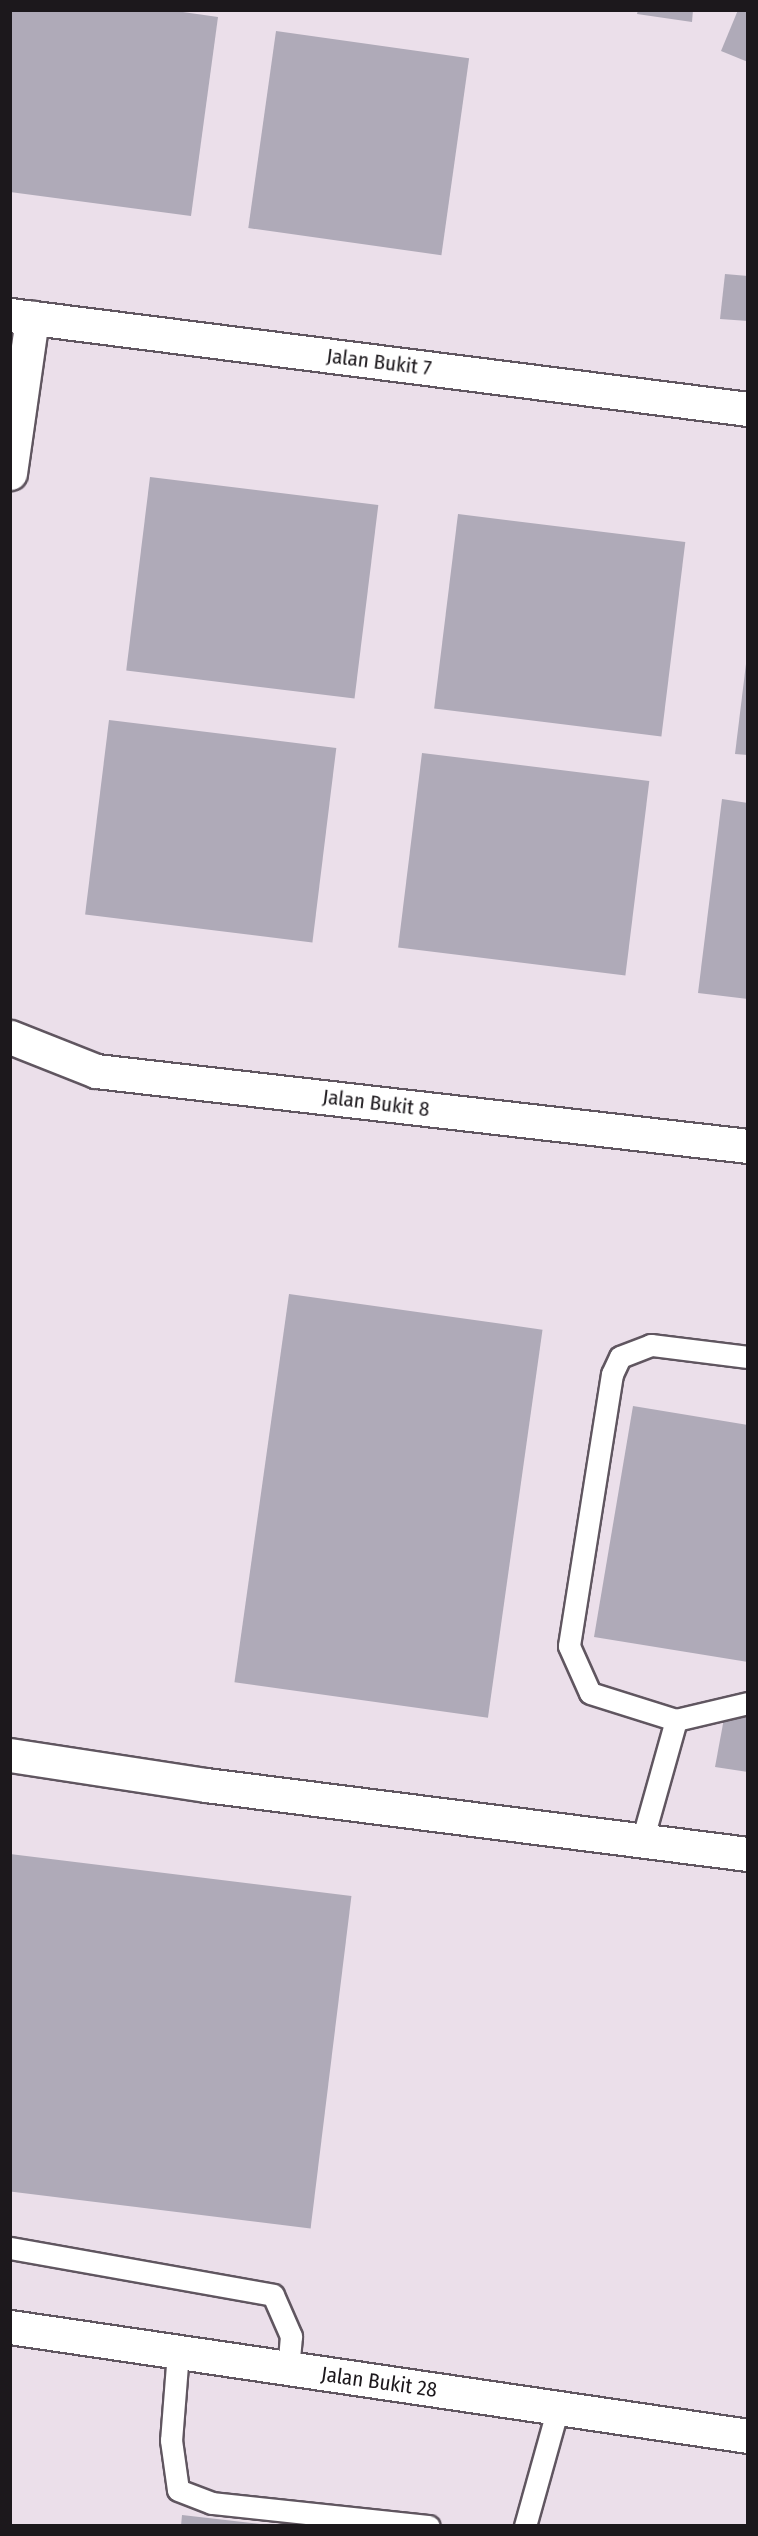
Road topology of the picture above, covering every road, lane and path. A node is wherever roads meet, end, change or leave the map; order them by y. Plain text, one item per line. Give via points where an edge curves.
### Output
1 (21, 316) edge
2 (747, 409) edge
3 (10, 473) edge
4 (10, 1037) edge
5 (10, 1063) edge
6 (96, 1071) junction
7 (747, 1146) edge
8 (747, 1357) edge
9 (747, 1703) edge
10 (676, 1720) junction
11 (10, 1755) edge
12 (642, 1841) junction
13 (747, 1854) edge
14 (10, 2247) edge
15 (10, 2327) edge
16 (178, 2352) junction
17 (288, 2368) junction
18 (558, 2408) junction
19 (747, 2436) edge
20 (429, 2526) edge
21 (525, 2526) edge

1 - 2 street, Jalan Bukit 7
1 - 3 street
4 - 6 street, Jalan Bukit 8
5 - 6 street
6 - 7 street, Jalan Bukit 8
8 - 10 lane via 651,1345 620,1357 612,1374 569,1646 590,1693
9 - 10 lane
10 - 12 lane
11 - 12 street via 206,1785
12 - 13 street
14 - 17 lane via 273,2295 291,2336
15 - 16 street, Jalan Bukit 28
16 - 17 street, Jalan Bukit 28
16 - 20 lane via 171,2440 178,2490 212,2503
17 - 18 street, Jalan Bukit 28
18 - 19 street, Jalan Bukit 28
18 - 21 lane

